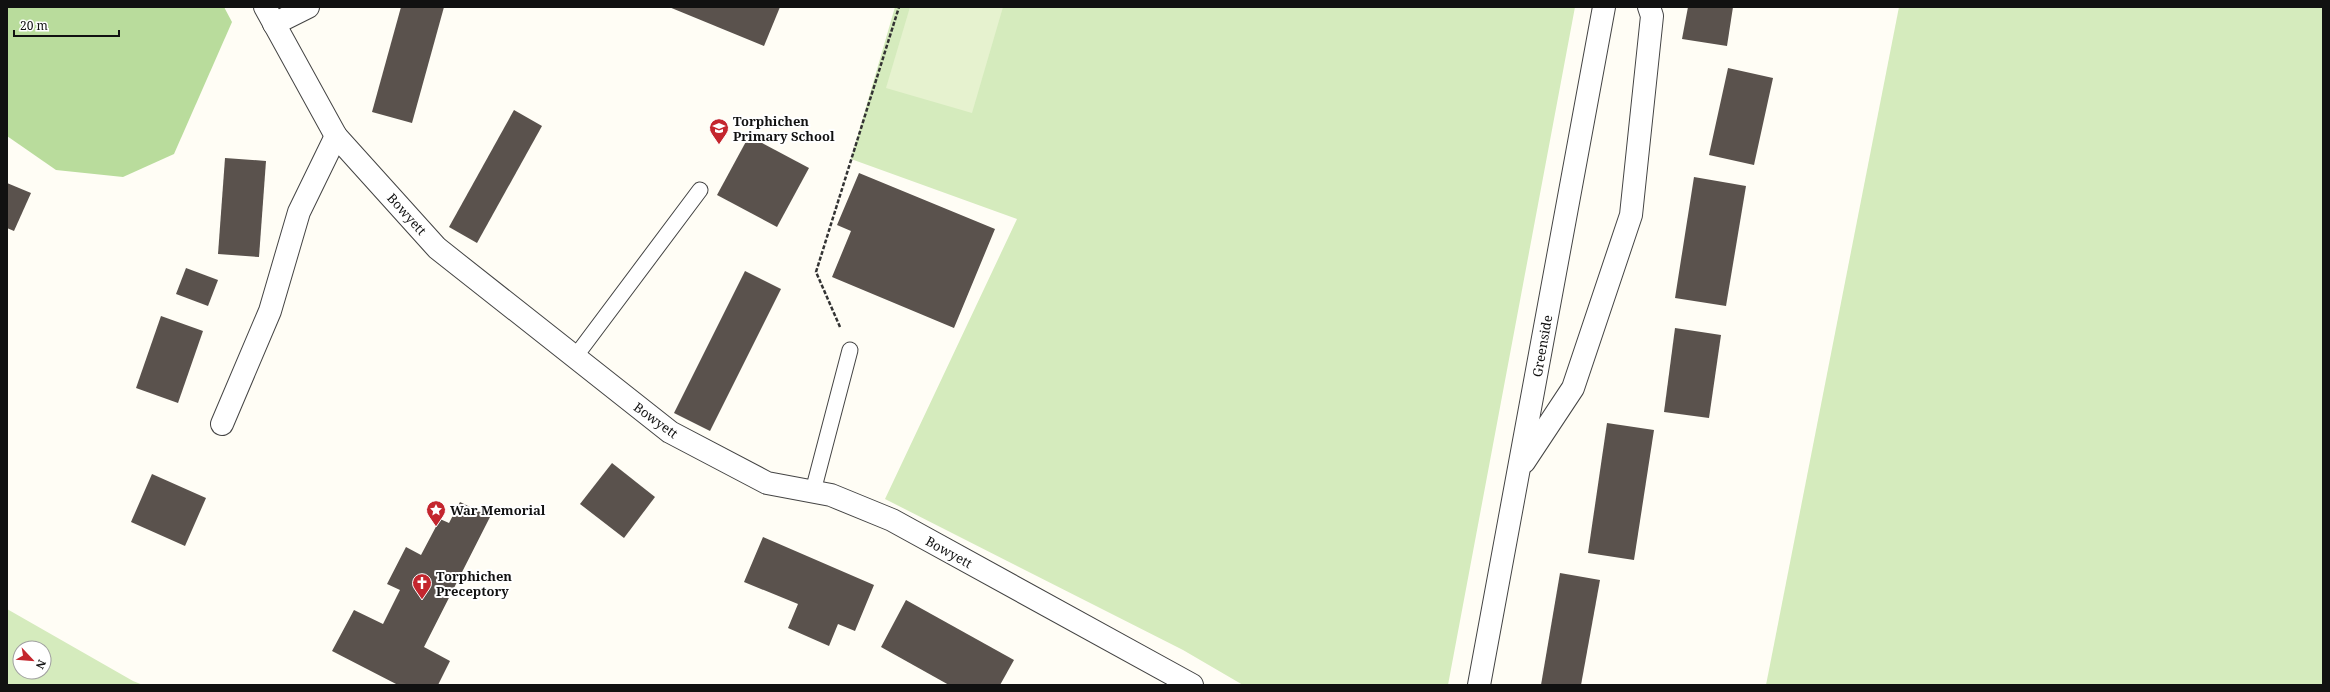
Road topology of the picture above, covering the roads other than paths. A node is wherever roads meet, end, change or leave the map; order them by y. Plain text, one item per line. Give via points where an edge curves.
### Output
1 (308, 7) edge
2 (1604, 7) edge
3 (1649, 7) edge
4 (269, 15) edge
5 (336, 136) junction
6 (700, 190) dead end
7 (850, 350) road end
8 (575, 357) junction
9 (222, 424) dead end
10 (1519, 469) junction
11 (813, 491) junction
12 (1192, 685) edge
13 (1479, 685) edge

1 - 4 street
2 - 10 street, Greenside
3 - 10 street via 1652,16 1631,215 1573,388
4 - 5 street, Bowyett
5 - 8 street, Bowyett via 437,248
5 - 9 street via 299,212 270,311
6 - 8 lane
7 - 11 lane
8 - 11 street, Bowyett via 670,432 767,483
10 - 13 street, Greenside
11 - 12 street, Bowyett via 831,494 892,520

